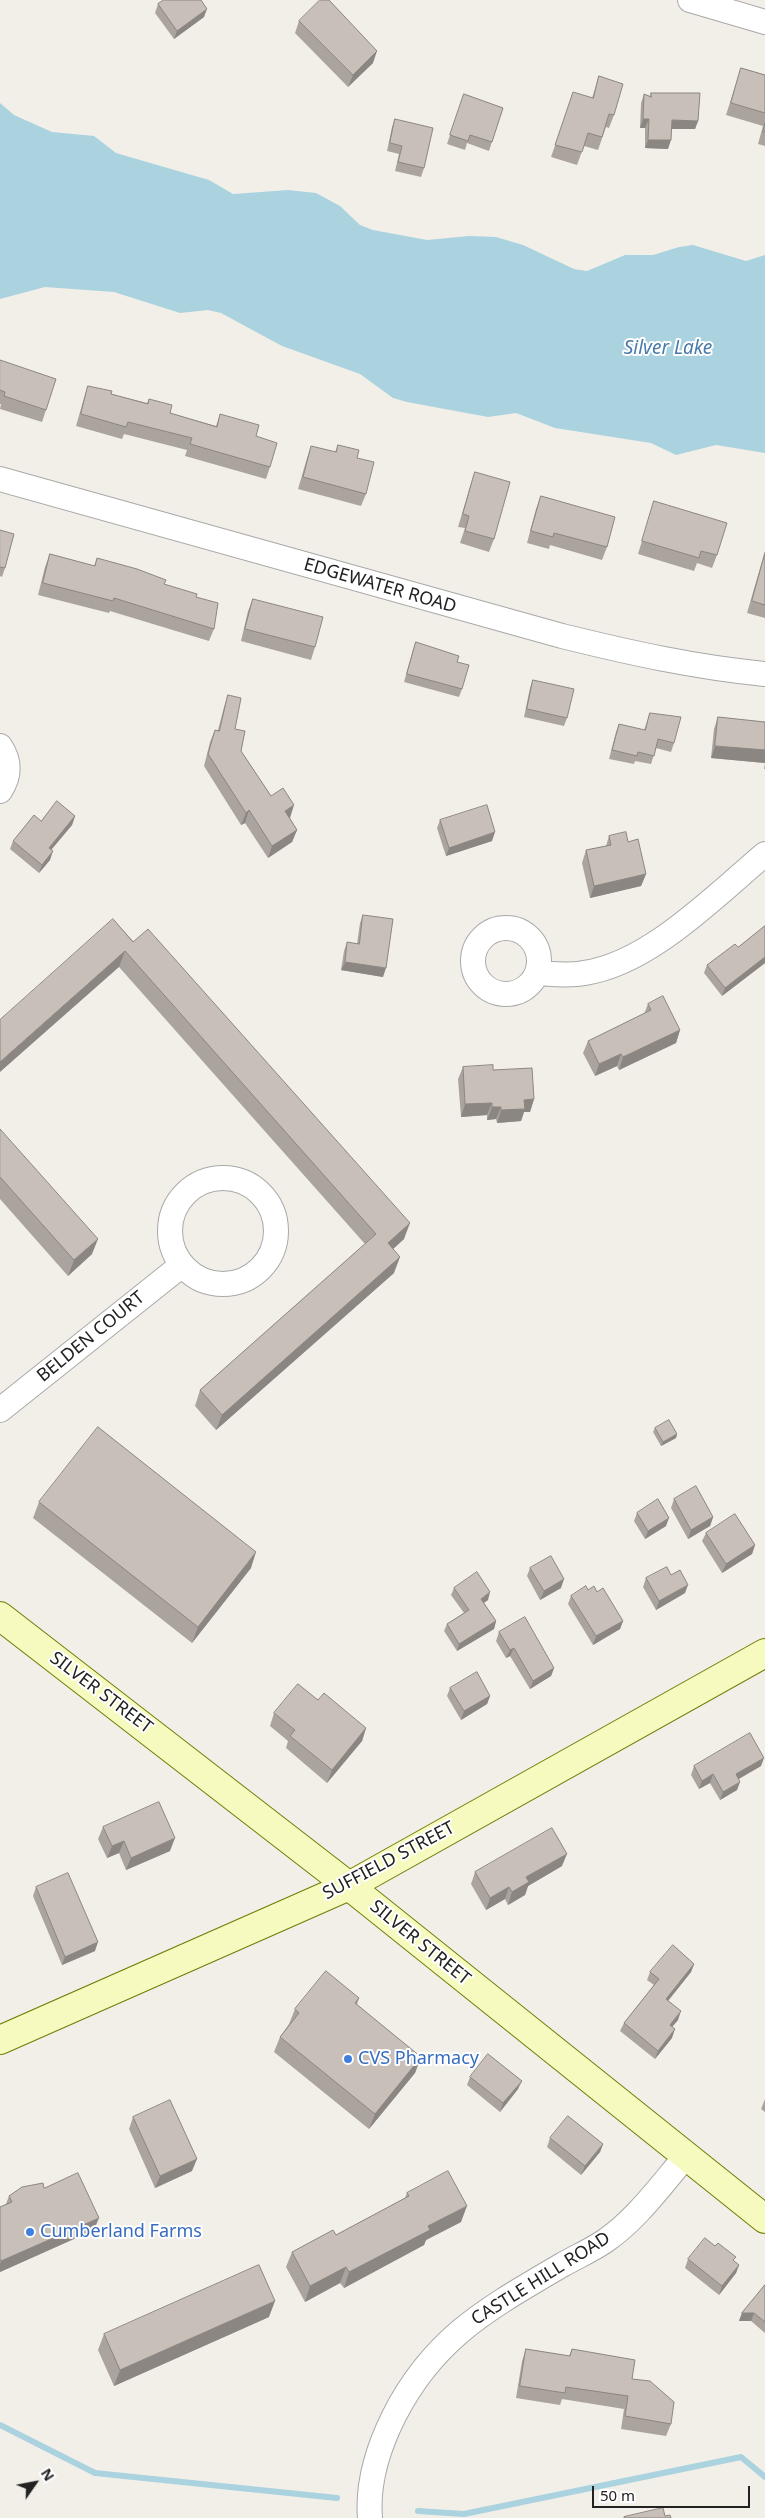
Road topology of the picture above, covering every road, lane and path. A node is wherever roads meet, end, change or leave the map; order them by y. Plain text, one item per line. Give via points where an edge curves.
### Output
1 (690, 0) edge
2 (765, 22) edge
3 (0, 479) edge
4 (765, 674) edge
5 (0, 746) edge
6 (0, 791) edge
7 (765, 854) edge
8 (538, 973) dead end
9 (182, 1264) junction
10 (0, 1410) edge
11 (0, 1616) edge
12 (765, 1653) edge
13 (349, 1886) junction
14 (0, 2040) edge
15 (686, 2156) junction
16 (765, 2219) edge
17 (370, 2518) edge

1 - 2 street
3 - 4 street, EDGEWATER ROAD via 571,639 707,668
5 - 6 street via 8,769
7 - 8 street via 664,937 630,959 584,974
9 - 9 street via 199,1278 220,1284 241,1281 255,1272 266,1261 274,1241 274,1219 265,1200 248,1185 227,1178 205,1181 186,1193 174,1212 170,1233
9 - 10 street, BELDEN COURT
11 - 13 street, SILVER STREET
12 - 13 street, SUFFIELD STREET
13 - 14 street, SUFFIELD STREET
13 - 15 street, SILVER STREET
15 - 16 street, SILVER STREET
15 - 17 street, CASTLE HILL ROAD via 632,2218 604,2241 482,2312 444,2343 411,2384 387,2430 371,2481

